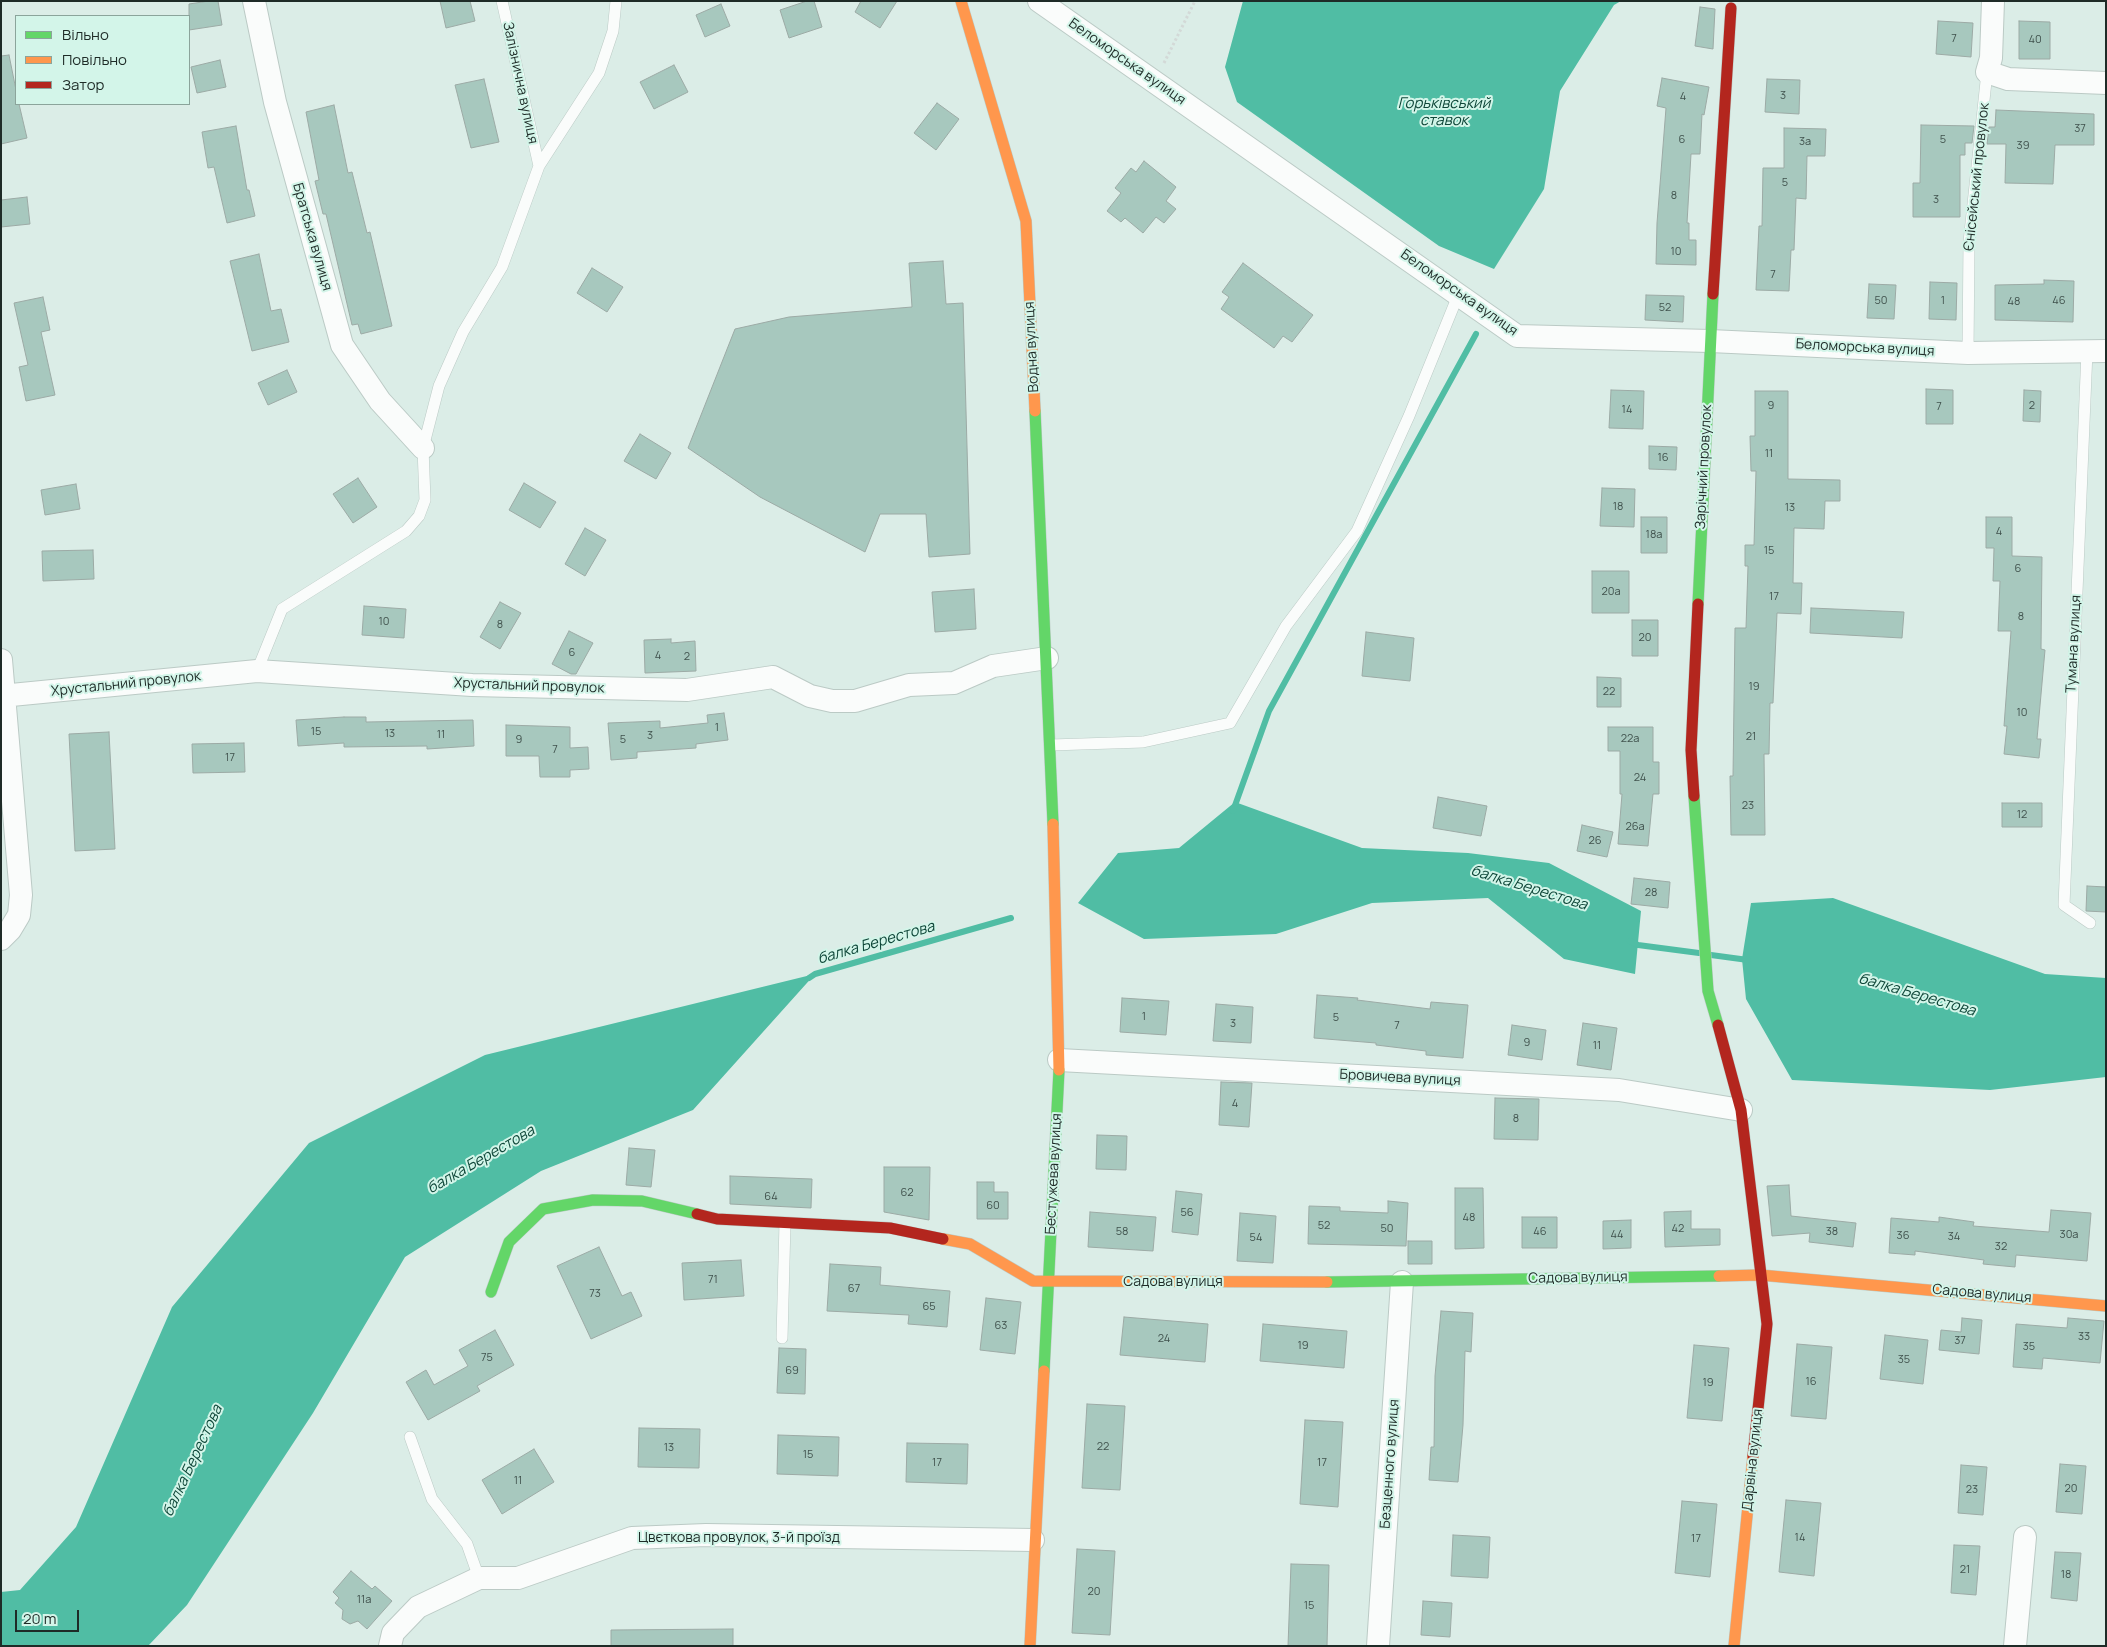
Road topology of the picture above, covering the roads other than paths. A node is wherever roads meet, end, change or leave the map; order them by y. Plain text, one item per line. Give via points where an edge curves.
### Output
1 (254, 1) edge
2 (502, 1) edge
3 (616, 1) edge
4 (961, 1) edge
5 (1039, 1) edge
6 (1993, 1) edge
7 (1731, 8) dead end
8 (1987, 72) junction
9 (2106, 83) edge
10 (538, 166) junction
11 (1459, 293) junction
12 (1710, 341) junction
13 (2096, 351) edge
14 (1968, 353) junction
15 (423, 448) junction
16 (1047, 658) junction
17 (1, 660) edge
18 (258, 671) junction
19 (3, 696) edge
20 (1049, 701) joint
21 (1051, 745) junction
22 (2090, 923) dead end
23 (1, 939) edge
24 (1059, 1060) junction
25 (1741, 1110) junction
26 (785, 1223) junction
27 (1760, 1275) junction
28 (1048, 1282) junction
29 (1402, 1282) junction
30 (491, 1292) dead end
31 (2106, 1306) edge
32 (782, 1338) dead end
33 (410, 1437) dead end
34 (2025, 1537) dead end
35 (1034, 1540) junction
36 (479, 1578) junction
37 (390, 1646) edge
38 (1030, 1646) edge
39 (1378, 1646) edge
40 (1734, 1646) edge
41 (2015, 1646) edge

1 - 15 street, Братська вулиця via 275,102 342,346 380,402
2 - 10 lane, Залізнична вулиця
3 - 10 lane via 613,31 599,73
4 - 16 street, Водна вулиця via 1026,220
5 - 11 street, Беломорська вулиця
6 - 8 street, Єнісейський провулок via 1991,58
7 - 12 street, Зарічний провулок
8 - 9 street via 2008,79
8 - 14 lane, Єнісейський провулок via 1969,242
10 - 15 lane via 502,267 463,332 439,386
11 - 12 street, Беломорська вулиця via 1517,336
11 - 21 lane via 1357,531 1286,626 1230,723 1142,742
12 - 14 street, Беломорська вулиця
12 - 25 street, Зарічний провулок via 1691,750 1708,991
13 - 14 street, Беломорська вулиця
13 - 22 lane, Тумана вулиця via 2064,906
15 - 18 lane via 425,500 419,516 406,531 282,610
16 - 18 street, Хрустальний провулок via 993,666 954,683 909,686 855,701 832,701 810,696 773,677 687,690 472,685
16 - 20 street, Водна вулиця
17 - 19 street
18 - 19 street, Хрустальний провулок
19 - 23 street via 21,895 19,915
20 - 21 street, Бестужева вулиця
21 - 24 street, Бестужева вулиця
24 - 25 street, Бровичева вулиця via 1619,1090
24 - 28 street, Бестужева вулиця
25 - 27 street, Дарвіна вулиця
26 - 28 street, Садова вулиця via 890,1228 970,1244 1033,1281
26 - 30 street, Садова вулиця via 717,1219 642,1201 593,1200 543,1209 509,1242
26 - 32 lane
27 - 29 street, Садова вулиця
27 - 31 street, Садова вулиця
27 - 40 street, Дарвіна вулиця via 1766,1324
28 - 29 street, Садова вулиця
28 - 35 street, Бестужева вулиця
29 - 39 street, Безценного вулиця
33 - 36 lane via 432,1499 467,1544
34 - 41 street
35 - 36 street, Цвєткова провулок, 3-й проїзд via 706,1535 632,1538 518,1578
35 - 38 street, Бестужева вулиця
36 - 37 street, Цвєткова провулок, 3-й проїзд via 418,1607 393,1633

